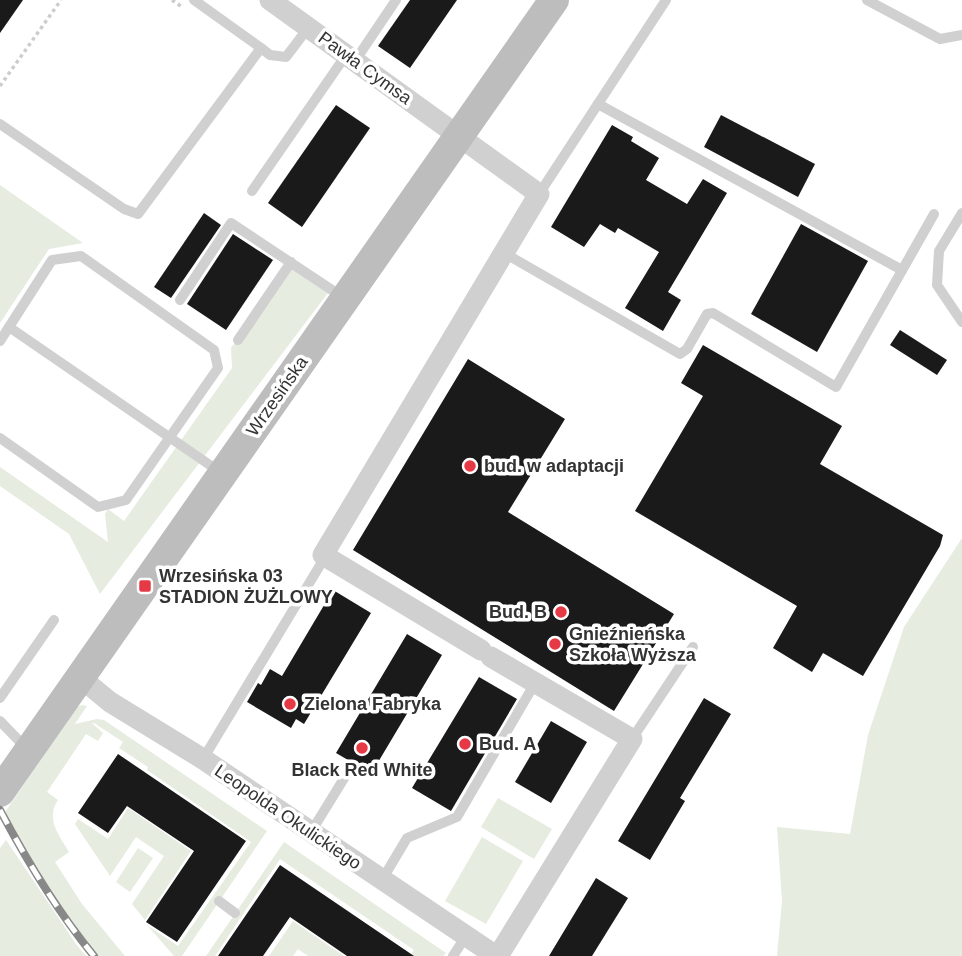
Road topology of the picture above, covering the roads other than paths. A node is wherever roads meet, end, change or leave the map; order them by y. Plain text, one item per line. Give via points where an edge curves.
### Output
1 (194, 0) edge
2 (270, 0) edge
3 (396, 0) edge
4 (554, 0) edge
5 (666, 0) edge
6 (867, 0) edge
7 (309, 28) junction
8 (962, 35) edge
9 (261, 48) junction
10 (351, 58) junction
11 (598, 104) junction
12 (0, 124) edge
13 (460, 136) junction
14 (252, 191) dead end
15 (539, 194) junction
16 (962, 213) edge
17 (934, 214) dead end
18 (504, 253) junction
19 (291, 262) junction
20 (902, 270) junction
21 (345, 299) junction
22 (180, 300) dead end
23 (962, 322) edge
24 (9, 327) junction
25 (238, 340) dead end
26 (0, 341) edge
27 (169, 437) junction
28 (0, 438) edge
29 (223, 474) junction
30 (325, 557) junction
31 (54, 620) dead end
32 (693, 647) dead end
33 (80, 678) junction
34 (535, 683) junction
35 (0, 698) edge
36 (0, 721) edge
37 (632, 738) junction
38 (29, 751) junction
39 (202, 759) junction
40 (351, 767) dead end
41 (0, 792) edge
42 (311, 832) junction
43 (382, 880) junction
44 (219, 901) dead end
45 (235, 913) dead end
46 (466, 936) junction
47 (453, 956) edge
48 (497, 956) edge

1 - 9 lane
2 - 7 street, Pawła Cymsa
3 - 10 lane
4 - 13 street, Wrzesińska
5 - 11 lane
6 - 8 lane via 940,39
7 - 9 lane via 286,57 270,55
7 - 10 street, Pawła Cymsa
9 - 12 lane via 138,214
10 - 13 street, Pawła Cymsa
10 - 14 lane
11 - 15 lane
11 - 20 lane
13 - 15 street, Pawła Cymsa
13 - 21 street, Wrzesińska
15 - 18 street
16 - 23 lane via 939,251 937,285
17 - 20 lane
18 - 20 lane via 680,354 713,313 836,387
18 - 30 street
19 - 21 lane
19 - 22 lane via 231,223
19 - 25 lane
21 - 29 street, Wrzesińska
24 - 26 lane
24 - 27 lane
24 - 27 lane via 52,260 81,256 214,350 218,368
27 - 28 lane via 126,500 98,507
27 - 29 lane
29 - 33 street, Wrzesińska
30 - 34 street
30 - 39 lane
31 - 35 lane
32 - 37 lane, Leopolda Okulickiego
33 - 38 street, Wrzesińska
33 - 39 street, Leopolda Okulickiego
34 - 37 street
34 - 43 lane via 457,817 407,838
36 - 38 lane
37 - 48 street, Leopolda Okulickiego
38 - 41 street, Wrzesińska
39 - 42 street, Leopolda Okulickiego
40 - 42 lane
42 - 43 street, Leopolda Okulickiego
43 - 46 street, Leopolda Okulickiego
44 - 45 lane
46 - 47 lane
46 - 48 street, Leopolda Okulickiego

